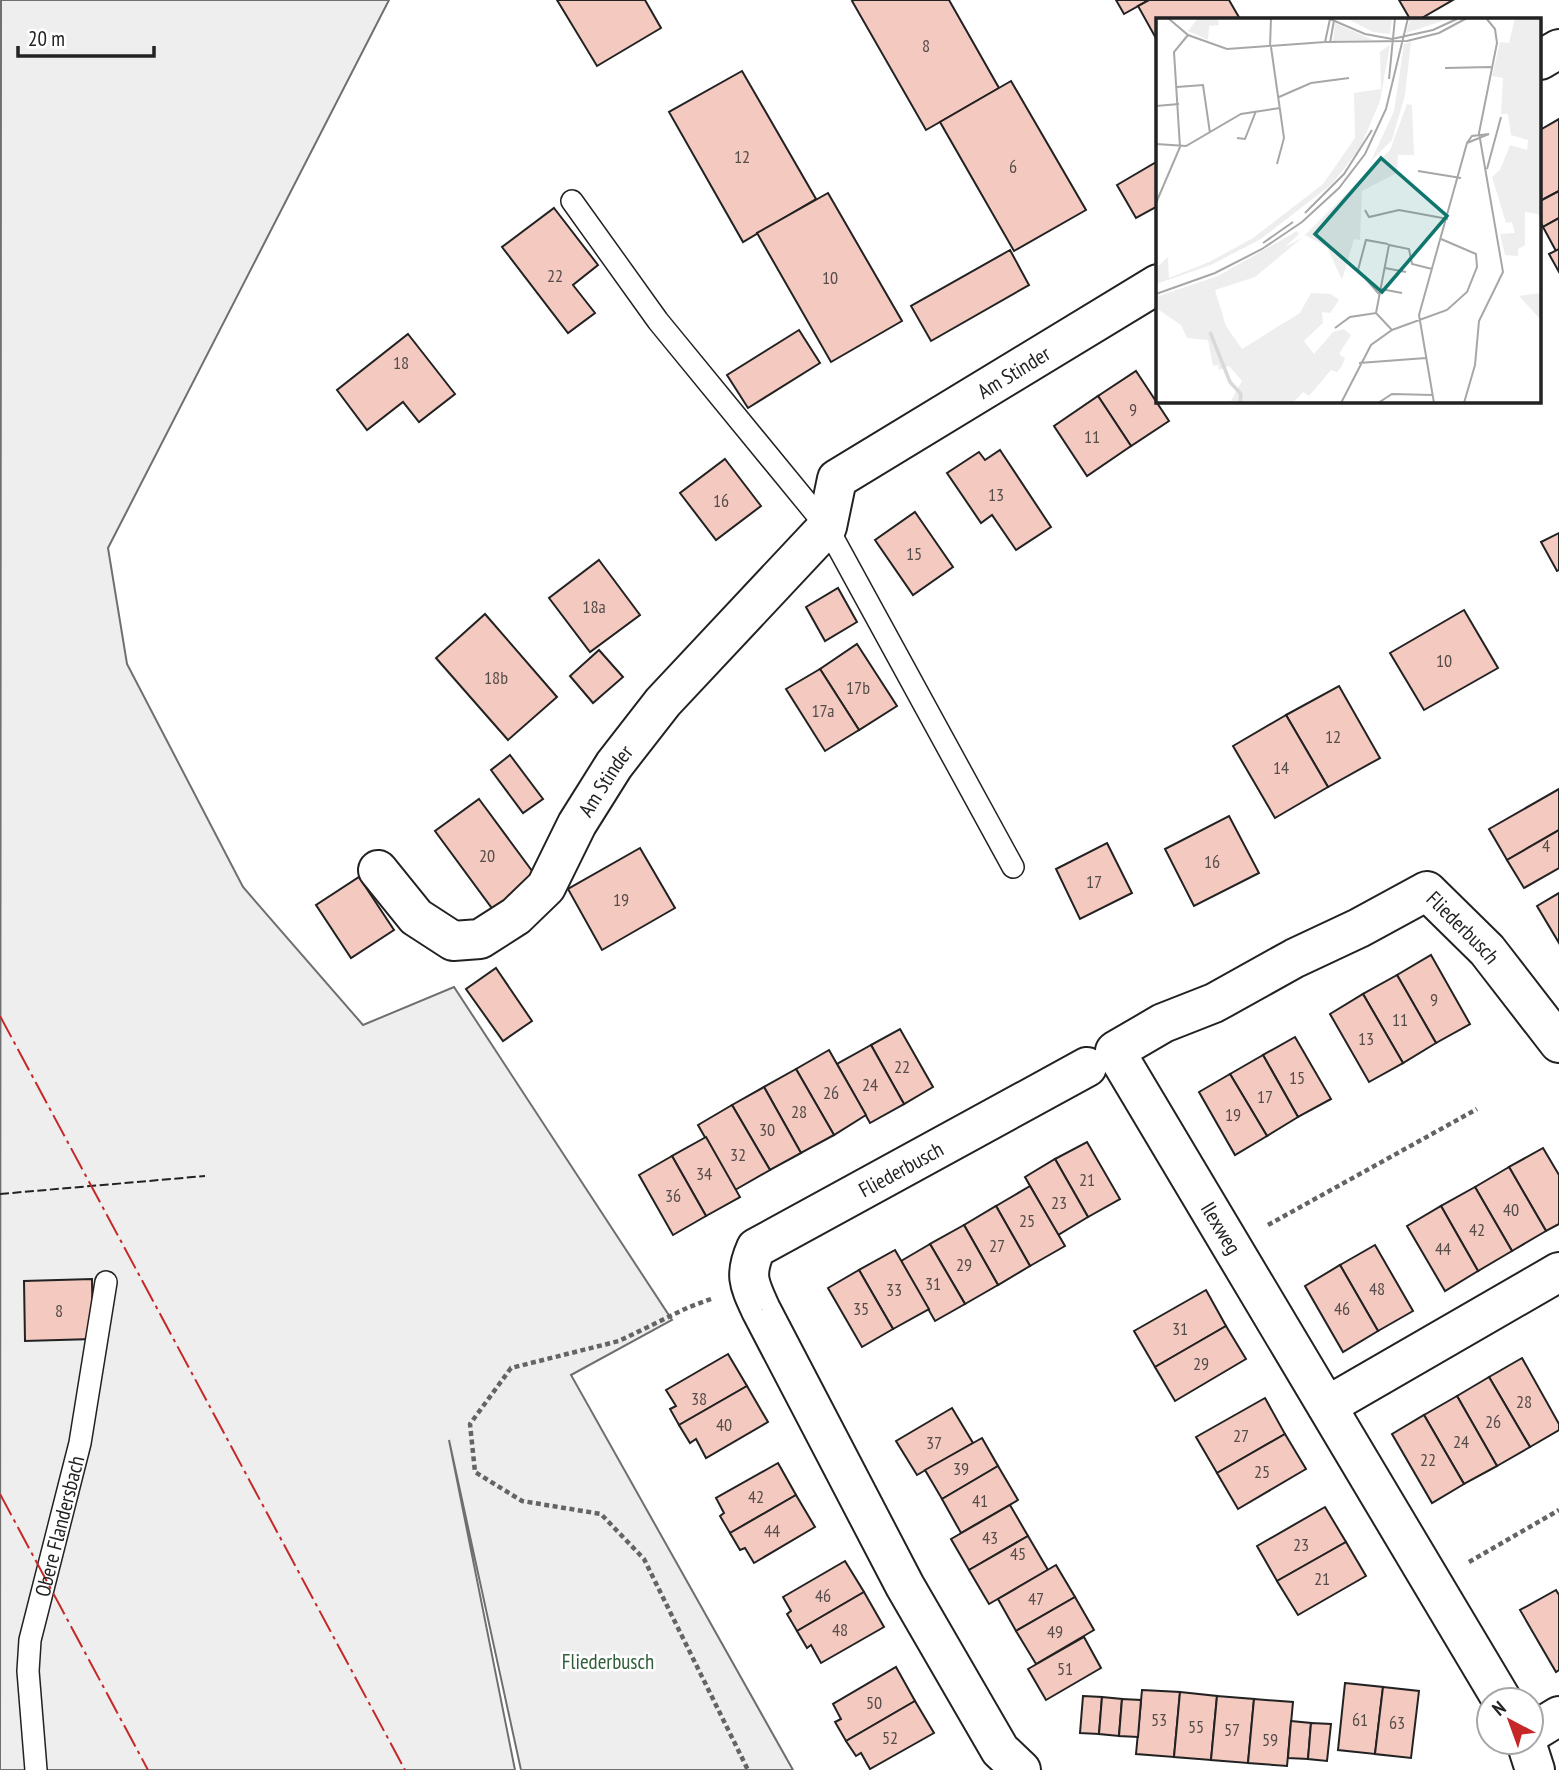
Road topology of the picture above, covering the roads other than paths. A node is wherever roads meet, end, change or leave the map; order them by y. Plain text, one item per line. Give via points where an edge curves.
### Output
1 (1559, 49) edge
2 (1542, 59) edge
3 (572, 201) dead end
4 (1156, 285) edge
5 (827, 527) junction
6 (1013, 867) dead end
7 (378, 870) dead end
8 (1559, 1043) edge
9 (1101, 1059) junction
10 (1559, 1272) edge
11 (106, 1282) dead end
12 (1327, 1406) junction
13 (1494, 1686) edge
14 (36, 1770) edge
15 (1021, 1770) edge

1 - 2 street
3 - 5 lane via 658,321
4 - 5 street, Am Stinder via 837,480
5 - 6 lane
5 - 7 street, Am Stinder via 663,702 614,765 577,824 546,887 516,916 480,939 453,941 416,917
8 - 9 street, Fliederbusch via 1487,950 1427,891 1214,1003 1163,1023
9 - 12 street, Ilexweg via 1231,1245
9 - 15 street, Fliederbusch via 757,1248 749,1264 750,1285 905,1586 1000,1750
10 - 12 street
11 - 14 lane, Obere Flandersbach via 80,1443 30,1640 27,1671
12 - 13 street, Ilexweg

